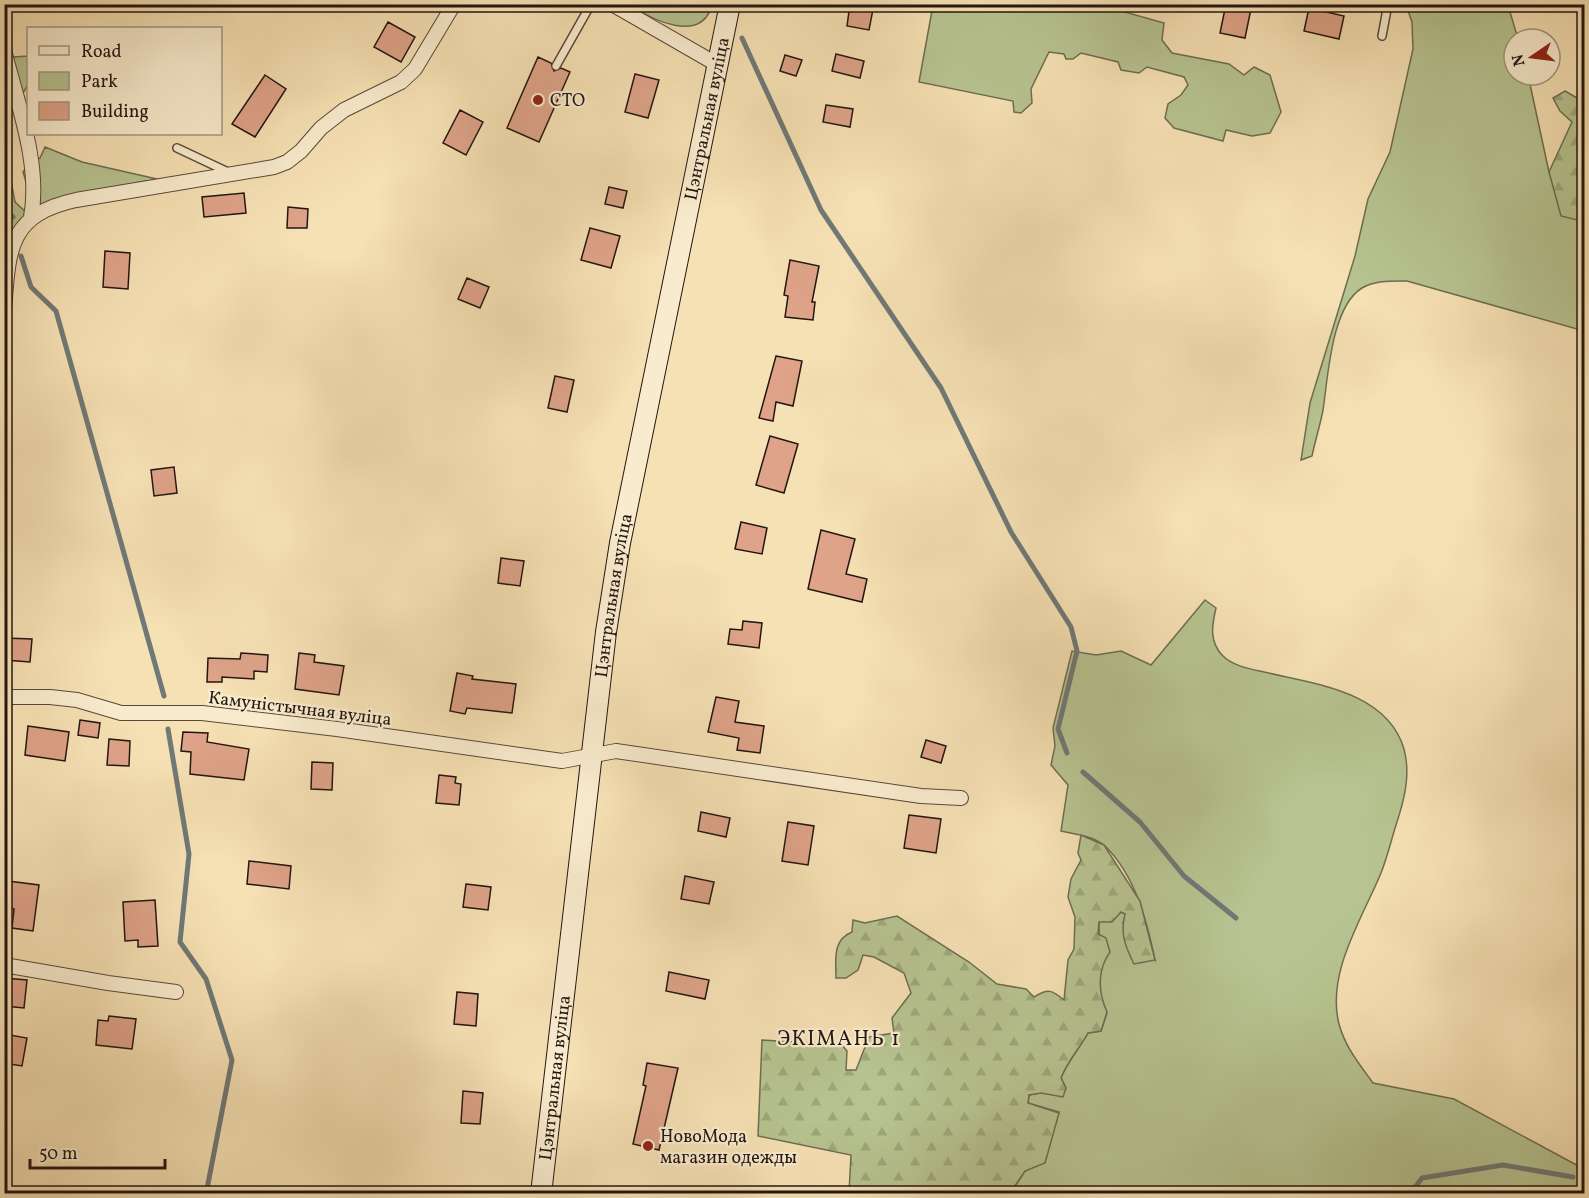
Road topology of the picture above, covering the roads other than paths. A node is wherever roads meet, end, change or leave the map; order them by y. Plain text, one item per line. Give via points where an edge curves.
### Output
1 (454, 4) edge
2 (591, 4) edge
3 (612, 4) edge
4 (730, 4) edge
5 (1388, 4) edge
6 (1382, 36) dead end
7 (4, 50) edge
8 (718, 65) junction
9 (556, 66) dead end
10 (177, 148) dead end
11 (231, 173) junction
12 (31, 217) junction
13 (4, 310) edge
14 (4, 697) edge
15 (591, 756) junction
16 (961, 798) dead end
17 (4, 965) edge
18 (176, 992) dead end
19 (541, 1194) edge

1 - 11 street via 415,69 401,82 345,110 287,162
2 - 9 lane
3 - 8 street
4 - 8 main road, Цэнтральная вуліца
5 - 6 lane
7 - 12 street via 33,169 35,195
8 - 15 main road, Цэнтральная вуліца via 620,543
10 - 11 lane
11 - 12 street via 50,205
12 - 13 street via 21,228 8,262
14 - 15 street, Камуністычная вуліца via 77,700 121,713 236,717 562,760
15 - 16 street, Камуністычная вуліца via 616,751 921,796
15 - 19 main road, Цэнтральная вуліца
17 - 18 street

